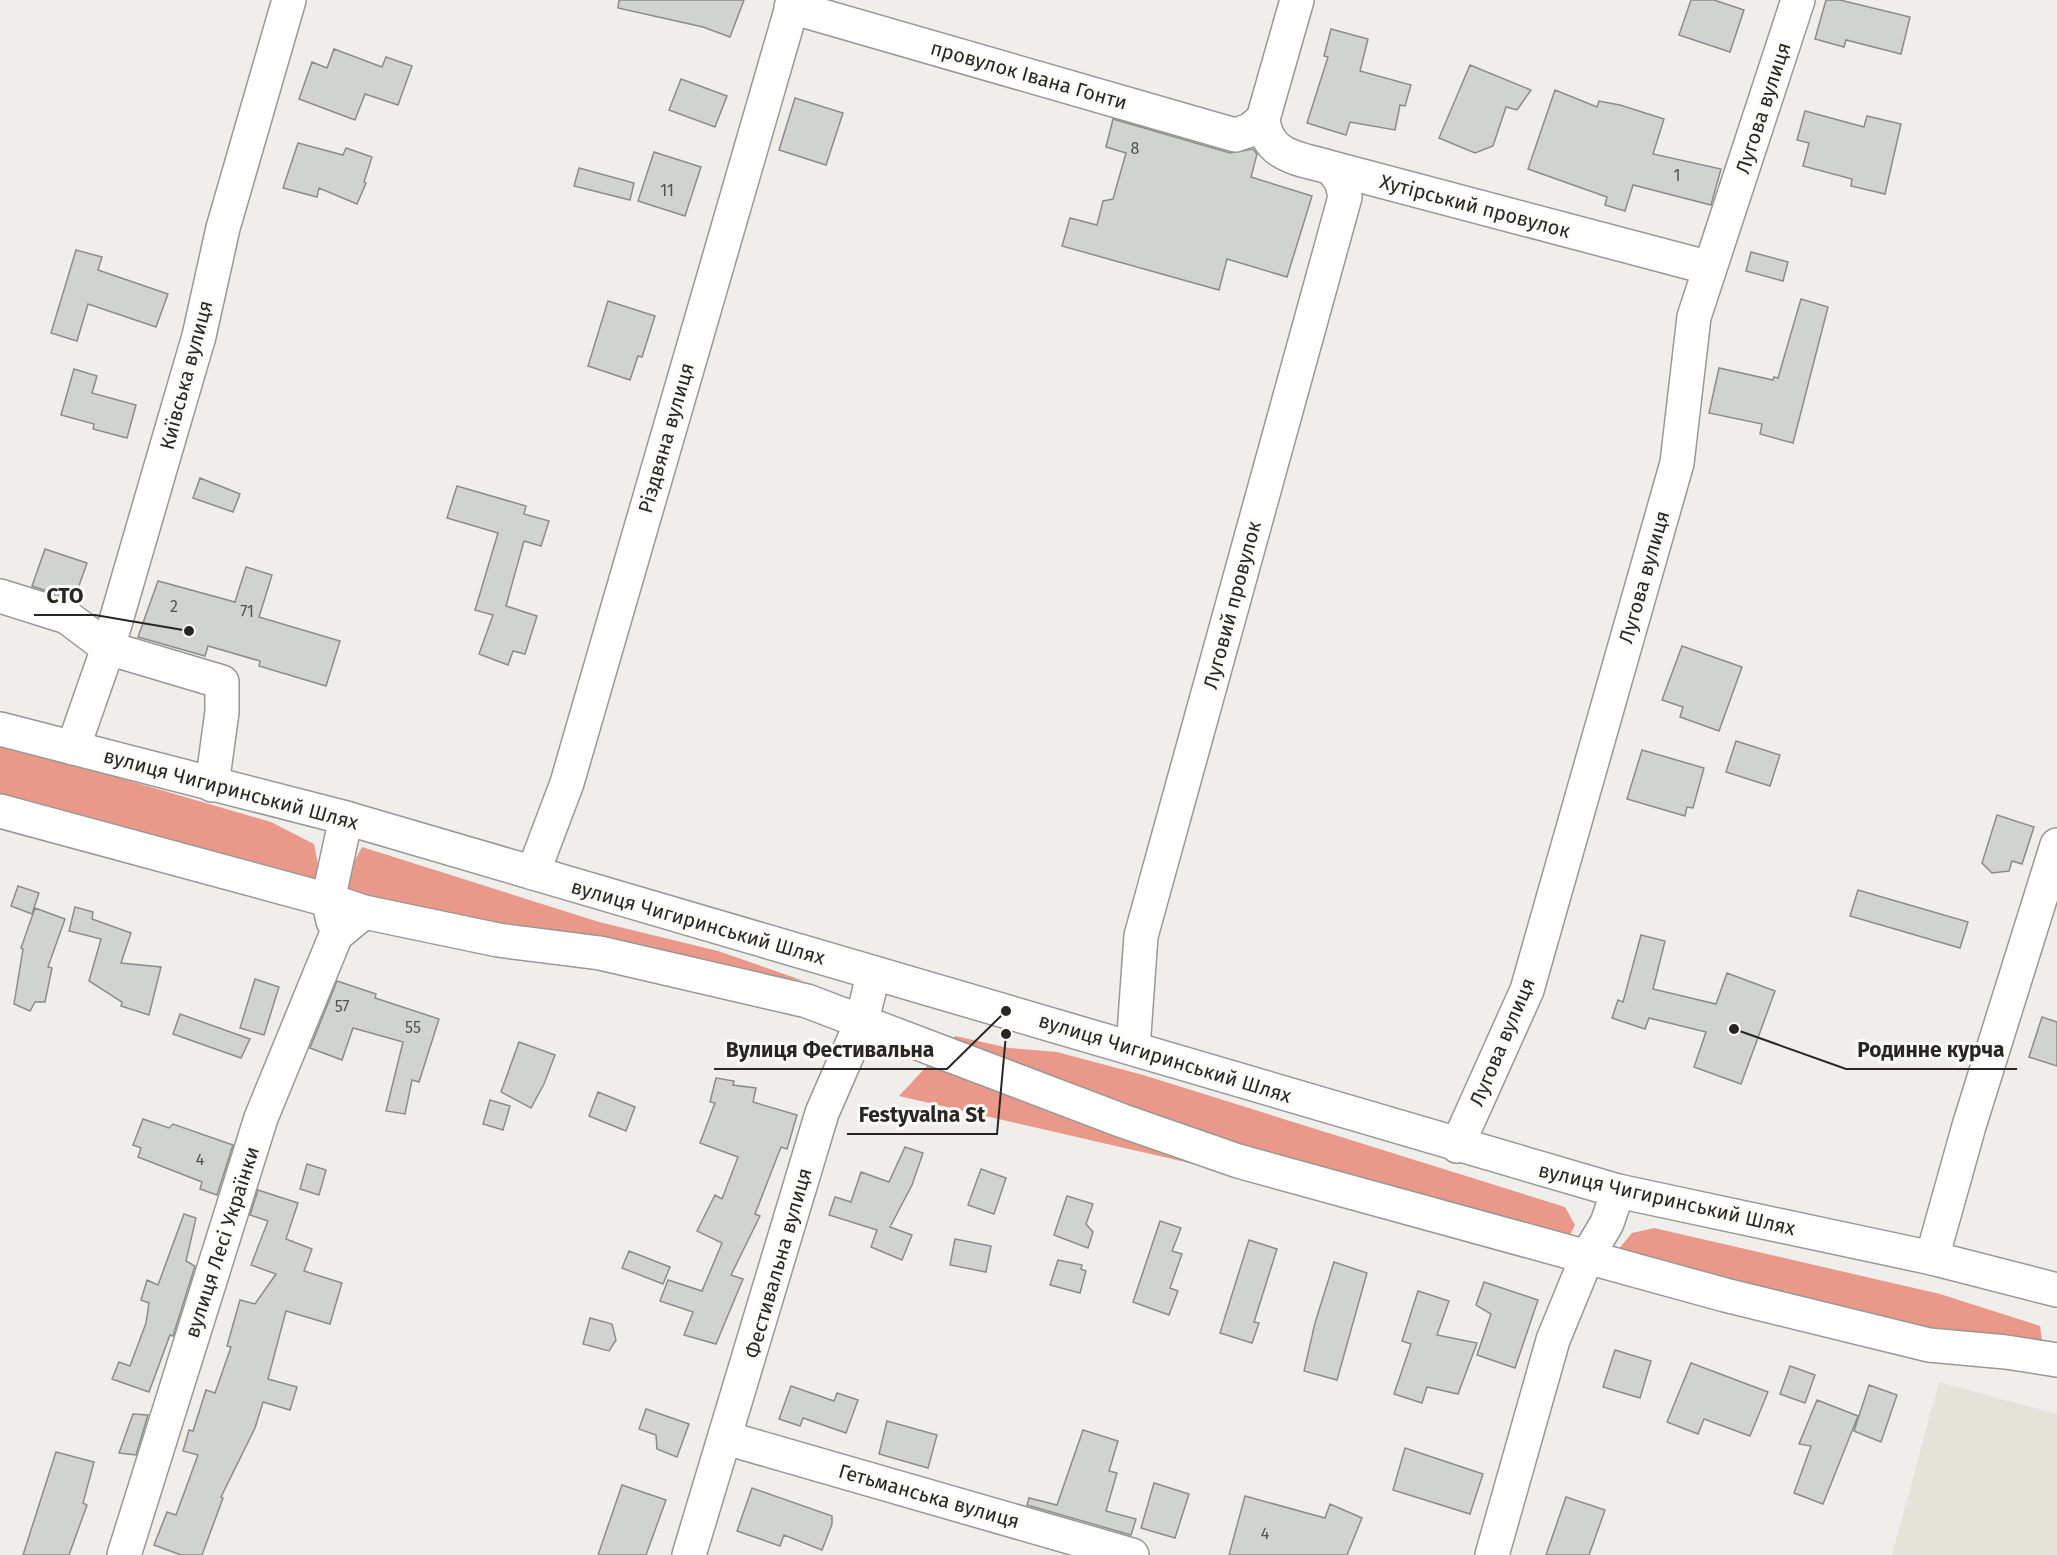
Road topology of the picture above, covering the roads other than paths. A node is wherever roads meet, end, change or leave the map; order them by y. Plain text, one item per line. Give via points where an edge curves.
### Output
1 (289, 0) edge
2 (1297, 0) edge
3 (1798, 0) edge
4 (792, 3) edge
5 (1263, 119) junction
6 (1332, 168) junction
7 (1710, 268) junction
8 (0, 596) edge
9 (108, 648) junction
10 (0, 729) edge
11 (73, 748) junction
12 (212, 785) junction
13 (0, 811) edge
14 (346, 818) junction
15 (2057, 845) edge
16 (533, 873) junction
17 (328, 900) junction
18 (364, 912) junction
19 (336, 934) junction
20 (873, 975) junction
21 (862, 1021) junction
22 (1133, 1048) junction
23 (1457, 1146) junction
24 (1618, 1191) junction
25 (1587, 1257) junction
26 (1932, 1258) junction
27 (2057, 1290) edge
28 (2057, 1360) edge
29 (726, 1438) junction
30 (1095, 1550) edge
31 (124, 1555) edge
32 (689, 1555) edge
33 (1132, 1555) edge
34 (1492, 1555) edge

1 - 9 street, Київська вулиця via 223,228 199,336
2 - 5 street
3 - 7 street, Лугова вулиця
4 - 5 street, провулок Івана Гонти via 1235,135 1250,130
4 - 16 street, Різдвяна вулиця via 567,783
5 - 6 street, Хутірський провулок via 1265,136 1276,150
6 - 7 street, Хутірський провулок
6 - 22 street, Луговий провулок via 1345,197 1141,936
7 - 23 street, Лугова вулиця via 1694,317 1677,463 1530,978
8 - 9 street via 67,617
9 - 11 street, Київська вулиця
9 - 12 street via 222,682
10 - 11 street, вулиця Чигиринський Шлях
11 - 12 street, вулиця Чигиринський Шлях
12 - 14 street, вулиця Чигиринський Шлях
13 - 17 street
14 - 16 street, вулиця Чигиринський Шлях
14 - 17 street
15 - 26 street
16 - 20 street, вулиця Чигиринський Шлях
17 - 18 street
17 - 19 street
18 - 19 street
18 - 21 street via 498,940 600,953 807,1001
19 - 31 street, вулиця Лесі Українки via 261,1118
20 - 21 street, Фестивальна вулиця
20 - 22 street, вулиця Чигиринський Шлях
21 - 25 street via 1238,1161
21 - 29 street, Фестивальна вулиця via 822,1113
22 - 23 street, вулиця Чигиринський Шлях
23 - 24 street, вулиця Чигиринський Шлях
24 - 25 street via 1607,1222
24 - 26 street, вулиця Чигиринський Шлях
25 - 28 street via 1929,1345
25 - 34 street via 1553,1340
26 - 27 street, вулиця Чигиринський Шлях
29 - 30 street, Гетьманська вулиця
29 - 32 street, Фестивальна вулиця
30 - 33 street, Гетьманська вулиця

